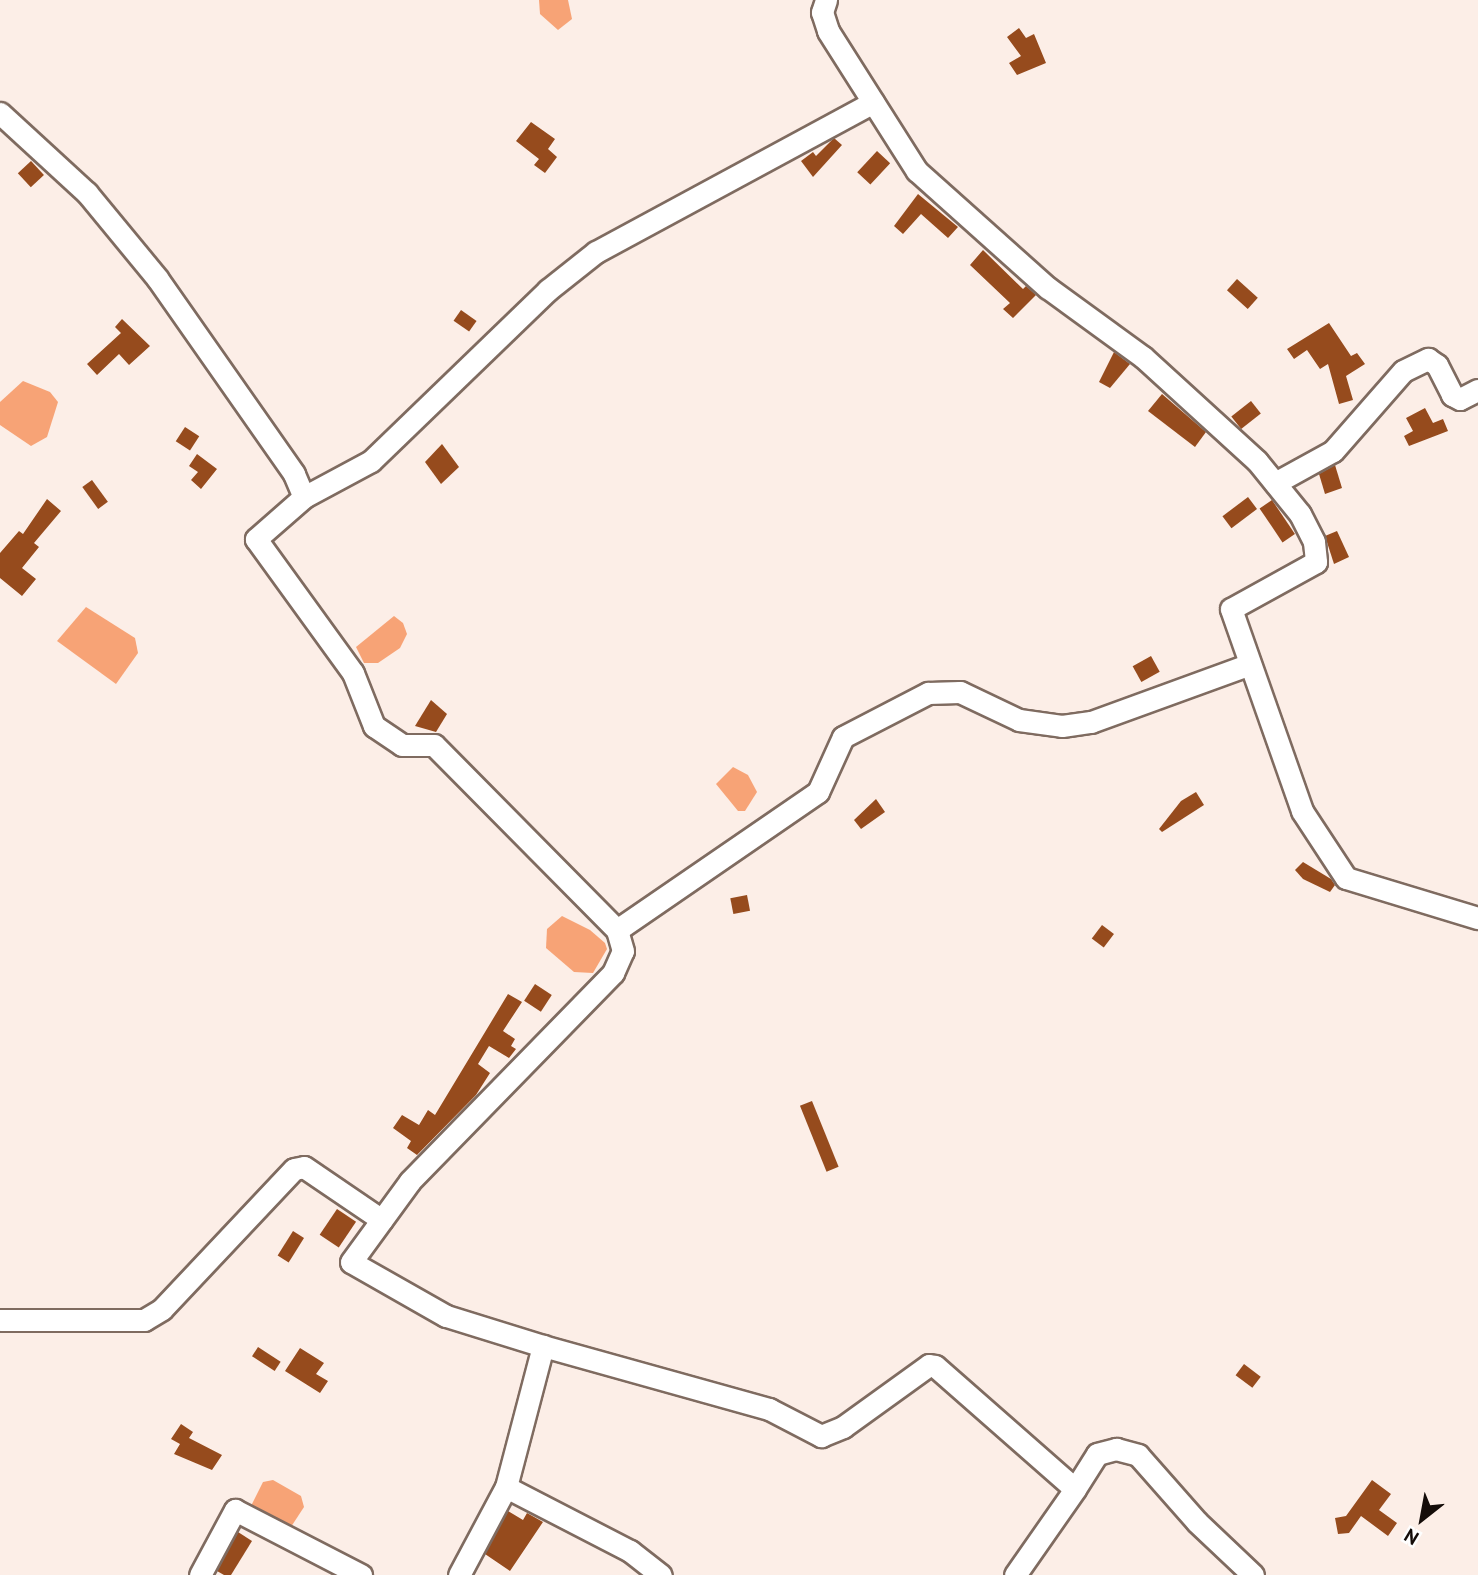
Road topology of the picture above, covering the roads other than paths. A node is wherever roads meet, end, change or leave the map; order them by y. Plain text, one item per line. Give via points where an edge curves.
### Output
1 (825, 0) edge
2 (873, 102) junction
3 (0, 113) edge
4 (1478, 390) edge
5 (1275, 483) junction
6 (304, 497) junction
7 (1248, 665) junction
8 (1478, 918) edge
9 (617, 930) junction
10 (382, 1220) junction
11 (0, 1320) edge
12 (543, 1346) junction
13 (506, 1487) junction
14 (1075, 1489) junction
15 (200, 1575) edge
16 (361, 1575) edge
17 (459, 1575) edge
18 (661, 1575) edge
19 (1015, 1575) edge
20 (1253, 1575) edge

1 - 2 street via 822,12 828,32
2 - 5 street via 918,171 1048,288 1143,357
2 - 6 street via 596,252 548,290 372,461
3 - 6 street via 87,193 158,278 294,474
4 - 5 street via 1460,399 1452,395 1437,365 1428,359 1403,371 1333,451
5 - 7 street via 1300,514 1314,542 1316,562 1231,610
6 - 9 street via 256,539 353,673 374,726 402,745 434,745
7 - 8 street via 1302,811 1346,878
7 - 9 street via 1091,722 1062,726 1019,720 960,692 928,693 842,737 818,792
9 - 10 street via 623,951 613,973 410,1181
10 - 11 street via 304,1167 294,1169 162,1309 144,1320
10 - 12 street via 351,1262 446,1316
12 - 13 street
12 - 14 street via 769,1409 821,1436 843,1427 929,1365 935,1366
13 - 17 street
13 - 18 street via 630,1551
14 - 19 street
14 - 20 street via 1097,1454 1116,1449 1138,1455 1197,1522
15 - 16 street via 235,1510

